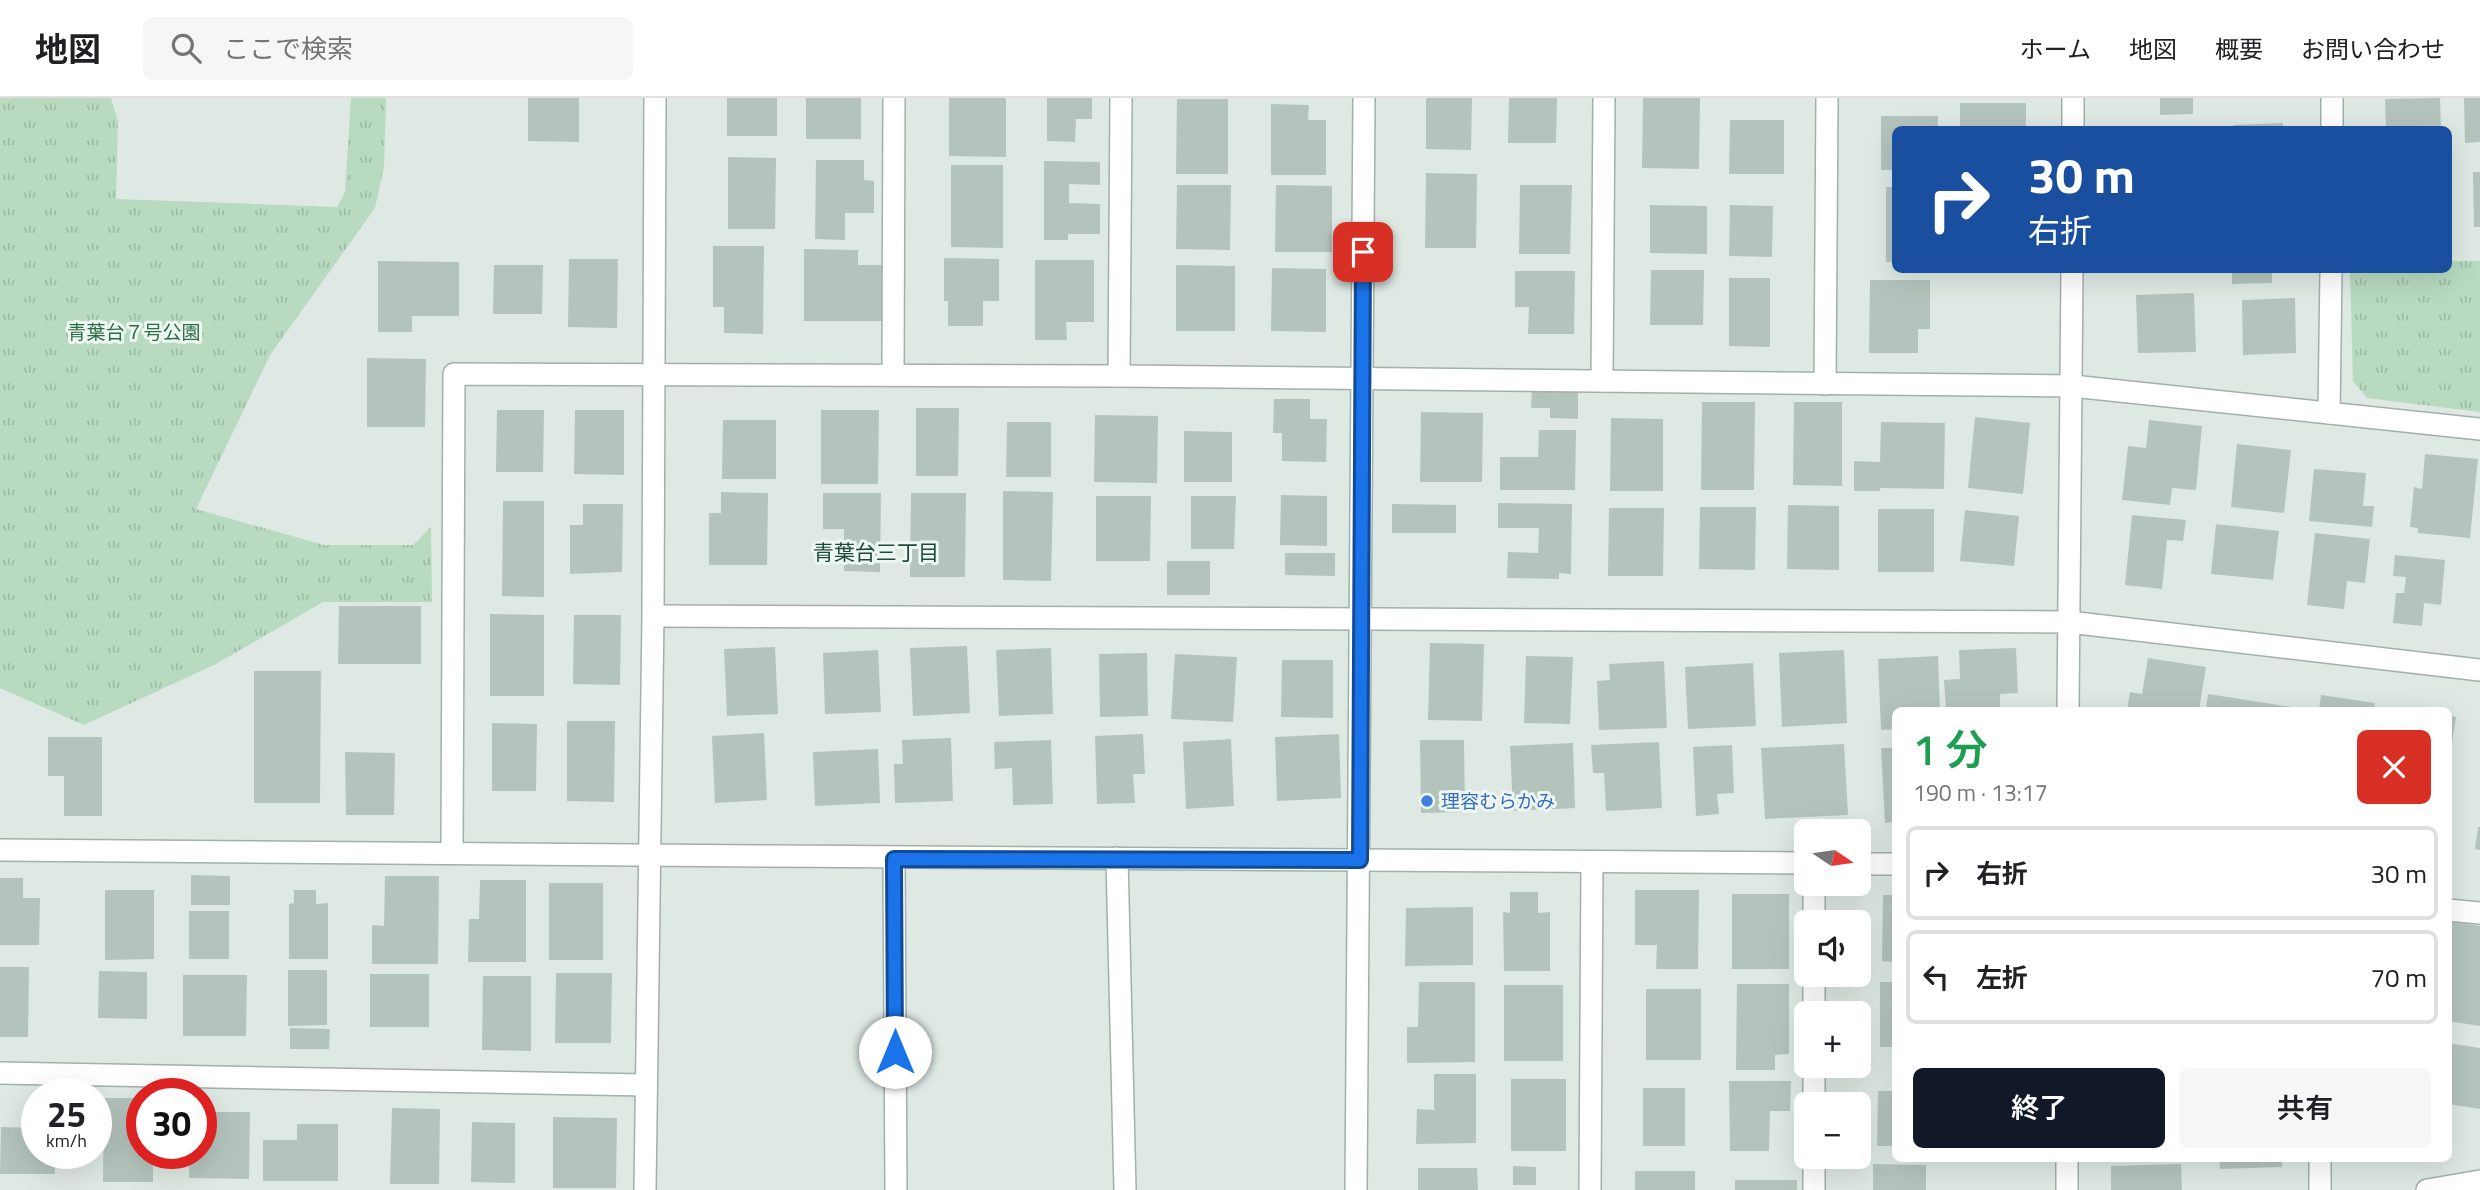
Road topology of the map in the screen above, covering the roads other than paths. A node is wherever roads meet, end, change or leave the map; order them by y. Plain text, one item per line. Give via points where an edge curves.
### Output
1 (655, 98) edge
2 (894, 98) edge
3 (1121, 98) edge
4 (1364, 98) edge
5 (1604, 98) edge
6 (1827, 98) edge
7 (2073, 98) edge
8 (2332, 98) edge
9 (2073, 126) edge
10 (2332, 126) edge
11 (2072, 273) edge
12 (2330, 273) edge
13 (653, 374) junction
14 (893, 375) junction
15 (1119, 376) junction
16 (1363, 380) junction
17 (1602, 381) junction
18 (1825, 384) junction
19 (2072, 386) junction
20 (2329, 413) junction
21 (2480, 429) edge
22 (653, 616) junction
23 (1362, 619) junction
24 (2069, 622) junction
25 (2480, 670) edge
26 (2068, 707) edge
27 (0, 850) edge
28 (452, 852) junction
29 (650, 855) junction
30 (1117, 858) junction
31 (894, 859) junction
32 (1360, 860) junction
33 (1592, 863) junction
34 (1794, 863) edge
35 (1871, 864) edge
36 (1892, 864) edge
37 (2452, 910) edge
38 (2480, 914) edge
39 (0, 1073) edge
40 (646, 1085) junction
41 (2067, 1162) edge
42 (2320, 1162) edge
43 (1814, 1169) edge
44 (2480, 1181) edge
45 (646, 1190) edge
46 (896, 1190) edge
47 (1125, 1190) edge
48 (1356, 1190) edge
49 (1590, 1190) edge
50 (1814, 1190) edge
51 (2067, 1190) edge
52 (2320, 1190) edge
53 (2427, 1190) edge

1 - 13 street
2 - 14 street
3 - 15 street
4 - 16 street
5 - 17 street
6 - 18 street
7 - 9 street
8 - 10 street
11 - 19 street
12 - 20 street
13 - 14 street
13 - 22 street
13 - 28 street via 454,374
14 - 15 street
15 - 16 street
16 - 17 street
16 - 23 street
17 - 18 street
18 - 19 street
19 - 20 street
19 - 24 street
20 - 21 street
22 - 23 street
22 - 29 street
23 - 24 street
23 - 32 street
24 - 25 street
24 - 26 street
27 - 28 street
28 - 29 street
29 - 31 street
29 - 40 street
30 - 31 street
30 - 32 street
30 - 47 street
31 - 46 street
32 - 33 street
32 - 48 street
33 - 34 street
33 - 49 street
35 - 36 street
37 - 38 street
39 - 40 street
40 - 45 street
41 - 51 street
42 - 52 street
43 - 50 street
44 - 53 street

